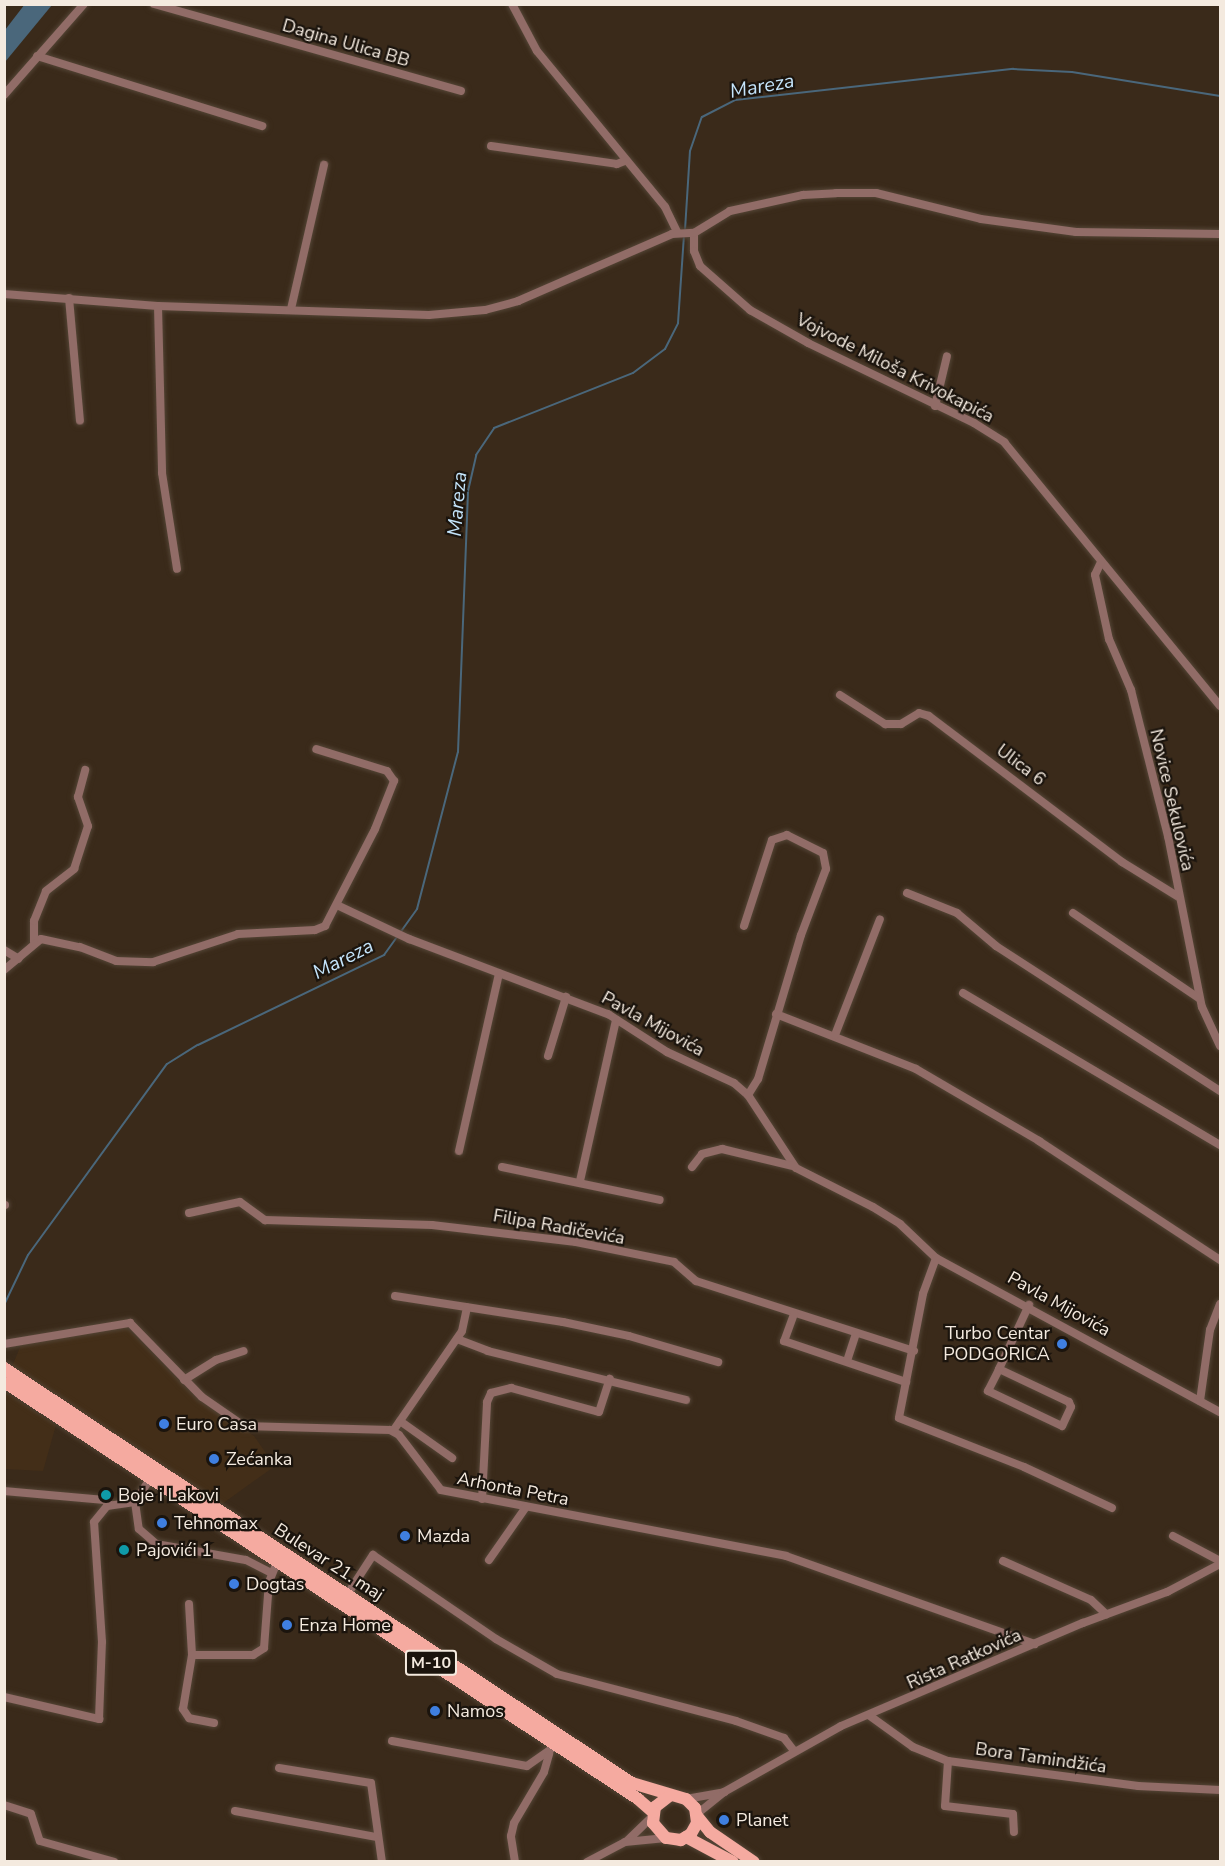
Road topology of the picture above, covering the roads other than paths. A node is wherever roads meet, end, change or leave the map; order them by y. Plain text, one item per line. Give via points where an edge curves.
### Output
1 (84, 4) edge
2 (154, 4) edge
3 (512, 4) edge
4 (37, 56) junction
5 (461, 91) dead end
6 (4, 95) edge
7 (261, 126) dead end
8 (491, 146) dead end
9 (625, 161) junction
10 (324, 165) dead end
11 (684, 232) junction
12 (1221, 234) edge
13 (4, 294) edge
14 (69, 298) junction
15 (158, 306) junction
16 (291, 309) junction
17 (947, 356) dead end
18 (935, 406) junction
19 (80, 421) dead end
20 (1101, 562) junction
21 (177, 569) dead end
22 (840, 694) dead end
23 (1221, 706) edge
24 (316, 749) dead end
25 (85, 770) dead end
26 (907, 893) dead end
27 (1177, 896) junction
28 (337, 905) junction
29 (1073, 914) dead end
30 (880, 919) dead end
31 (744, 926) dead end
32 (34, 942) junction
33 (4, 950) edge
34 (19, 959) junction
35 (4, 970) edge
36 (499, 973) junction
37 (963, 993) dead end
38 (566, 997) junction
39 (1200, 999) junction
40 (776, 1014) junction
41 (616, 1020) junction
42 (835, 1035) junction
43 (1221, 1046) edge
44 (548, 1056) dead end
45 (1221, 1091) edge
46 (748, 1095) junction
47 (1221, 1145) edge
48 (459, 1151) dead end
49 (502, 1167) dead end
50 (692, 1167) dead end
51 (794, 1167) junction
52 (580, 1181) junction
53 (660, 1200) dead end
54 (189, 1213) dead end
55 (936, 1258) junction
56 (1221, 1260) edge
57 (395, 1296) dead end
58 (1221, 1304) edge
59 (1029, 1305) junction
60 (467, 1308) junction
61 (794, 1314) junction
62 (856, 1333) junction
63 (457, 1340) junction
64 (4, 1344) edge
65 (244, 1351) dead end
66 (914, 1351) junction
67 (847, 1361) junction
68 (718, 1362) dead end
69 (4, 1368) edge
70 (999, 1369) junction
71 (610, 1379) junction
72 (184, 1380) junction
73 (4, 1382) edge
74 (906, 1382) junction
75 (686, 1400) dead end
76 (1200, 1401) junction
77 (1221, 1412) edge
78 (400, 1420) junction
79 (393, 1431) junction
80 (452, 1458) dead end
81 (150, 1479) junction
82 (4, 1491) edge
83 (482, 1499) junction
84 (135, 1502) junction
85 (110, 1505) junction
86 (526, 1507) junction
87 (1112, 1508) dead end
88 (1173, 1536) dead end
89 (489, 1560) dead end
90 (1003, 1561) dead end
91 (1221, 1562) edge
92 (274, 1567) junction
93 (347, 1595) junction
94 (189, 1604) dead end
95 (1106, 1614) junction
96 (1035, 1644) junction
97 (192, 1655) junction
98 (4, 1697) edge
99 (870, 1716) junction
100 (214, 1723) dead end
101 (392, 1741) dead end
102 (553, 1750) junction
103 (794, 1751) junction
104 (948, 1761) junction
105 (279, 1768) dead end
106 (1221, 1791) edge
107 (724, 1792) junction
108 (669, 1796) junction
109 (686, 1799) junction
110 (4, 1805) edge
111 (235, 1811) dead end
112 (653, 1815) junction
113 (697, 1815) junction
114 (1014, 1832) dead end
115 (376, 1837) junction
116 (686, 1837) junction
117 (666, 1838) junction
118 (626, 1842) junction
119 (114, 1862) edge
120 (382, 1862) edge
121 (515, 1862) edge
122 (586, 1862) edge
123 (733, 1862) edge
124 (754, 1862) edge

1 - 4 street
2 - 5 street, Dagina Ulica BB
3 - 9 street, Vojvode Miloša Krivokapića via 537,51
4 - 6 street
4 - 7 street
8 - 9 street via 617,164
9 - 11 street, Vojvode Miloša Krivokapića
10 - 16 street
11 - 12 street via 730,211 803,195 836,193 876,194 981,219 1076,232 1132,236
11 - 16 street via 578,272 525,298 485,310 429,315
11 - 18 street, Vojvode Miloša Krivokapića via 700,266 750,310
13 - 14 street
14 - 15 street
14 - 19 street
15 - 16 street
15 - 21 street via 162,473
17 - 18 street
18 - 20 street, Vojvode Miloša Krivokapića via 1004,442
20 - 23 street, Vojvode Miloša Krivokapića via 1114,572
20 - 27 street, Novice Sekulovića via 1095,575 1109,639 1131,690 1169,842
22 - 27 street, Ulica 6 via 885,724 901,724 919,713 929,716 1122,862
24 - 28 street via 387,771 394,781
25 - 32 street via 78,797 88,820 83,845 74,869 46,891 34,921
26 - 45 street via 957,913 996,946
27 - 39 street, Novice Sekulovića
28 - 32 street via 329,922 320,928 238,934 153,962 116,961 46,939
28 - 36 street, Pavla Mijovića via 409,939
29 - 39 street
30 - 42 street
31 - 40 street via 772,840 787,836 823,854 827,867
32 - 34 street
33 - 34 street
34 - 35 street
36 - 38 street, Pavla Mijovića
36 - 48 street
37 - 47 street
38 - 41 street, Pavla Mijovića
38 - 44 street
39 - 43 street, Novice Sekulovića
40 - 42 street
40 - 46 street via 758,1079
41 - 46 street, Pavla Mijovića via 667,1052 738,1085
41 - 52 street
42 - 56 street via 916,1068 1039,1141
46 - 51 street, Pavla Mijovića
49 - 52 street
50 - 51 street via 702,1154 722,1149
51 - 55 street, Pavla Mijovića via 900,1224
52 - 53 street
54 - 61 street, Filipa Radičevića via 240,1202 265,1220 345,1219 453,1226 576,1242 674,1262 696,1281
55 - 59 street, Pavla Mijovića
55 - 66 street via 922,1294
57 - 60 street
58 - 76 street via 1210,1330
59 - 70 street
59 - 76 street, Pavla Mijovića
60 - 63 street
60 - 68 street via 618,1333
61 - 62 street, Filipa Radičevića
61 - 67 street via 784,1341
62 - 66 street, Filipa Radičevića
62 - 67 street
63 - 71 street via 488,1351
63 - 78 street
64 - 72 street via 124,1322 134,1326
65 - 72 street via 216,1360
66 - 74 street
67 - 74 street
69 - 93 main road, Bulevar 21. maj / M-10
70 - 70 street via 988,1392 1062,1426 1071,1407 1069,1402
71 - 75 street
71 - 83 street via 599,1412 511,1388 491,1393 487,1402
72 - 79 street via 212,1406 244,1426 353,1426
73 - 81 main road, Bulevar 21. maj / M-10
74 - 87 street via 898,1411 904,1422 1024,1467
76 - 77 street, Pavla Mijovića
78 - 79 street
78 - 80 street
79 - 83 street, Arhonta Petra via 436,1488
81 - 84 street
81 - 92 main road, Bulevar 21. maj / M-10
82 - 85 street via 105,1500
83 - 86 street, Arhonta Petra
84 - 85 street
84 - 92 street via 139,1529 156,1544
85 - 98 street via 98,1514 93,1530 102,1642 99,1719
86 - 89 street
86 - 96 street, Arhonta Petra via 786,1556
88 - 91 street
90 - 95 street via 1091,1600
91 - 95 street, Rista Ratkovića via 1167,1592
92 - 97 street via 264,1648 253,1655
92 - 102 main road, Bulevar 21. maj / M-10
93 - 103 street via 373,1555 496,1639 557,1674 736,1721 784,1738
93 - 108 main road, Bulevar 21. maj / M-10 via 632,1783
94 - 97 street
95 - 96 street, Rista Ratkovića
96 - 99 street, Rista Ratkovića
97 - 100 street via 183,1708 189,1718
99 - 103 street, Rista Ratkovića
99 - 104 street, Bora Tamindžića via 918,1750
101 - 102 street via 525,1766
102 - 112 main road, Bulevar 21. maj / M-10
102 - 121 street via 514,1823 511,1836
103 - 107 street, Rista Ratkovića
104 - 106 street, Bora Tamindžića via 1138,1786
104 - 114 street via 945,1806 1013,1814
105 - 115 street via 371,1783
107 - 109 street, Rista Ratkovića
107 - 113 street, Rista Ratkovića
108 - 109 main road, Bulevar 21. maj / M-10
108 - 112 main road via 659,1802
109 - 113 main road
110 - 119 street via 31,1814 40,1841
111 - 115 street
112 - 117 main road, Bulevar 21. maj / M-10 via 657,1832
112 - 118 street
113 - 116 main road via 695,1828
113 - 124 main road via 710,1832
115 - 120 street
116 - 117 main road
116 - 123 main road
117 - 118 street
118 - 122 street

